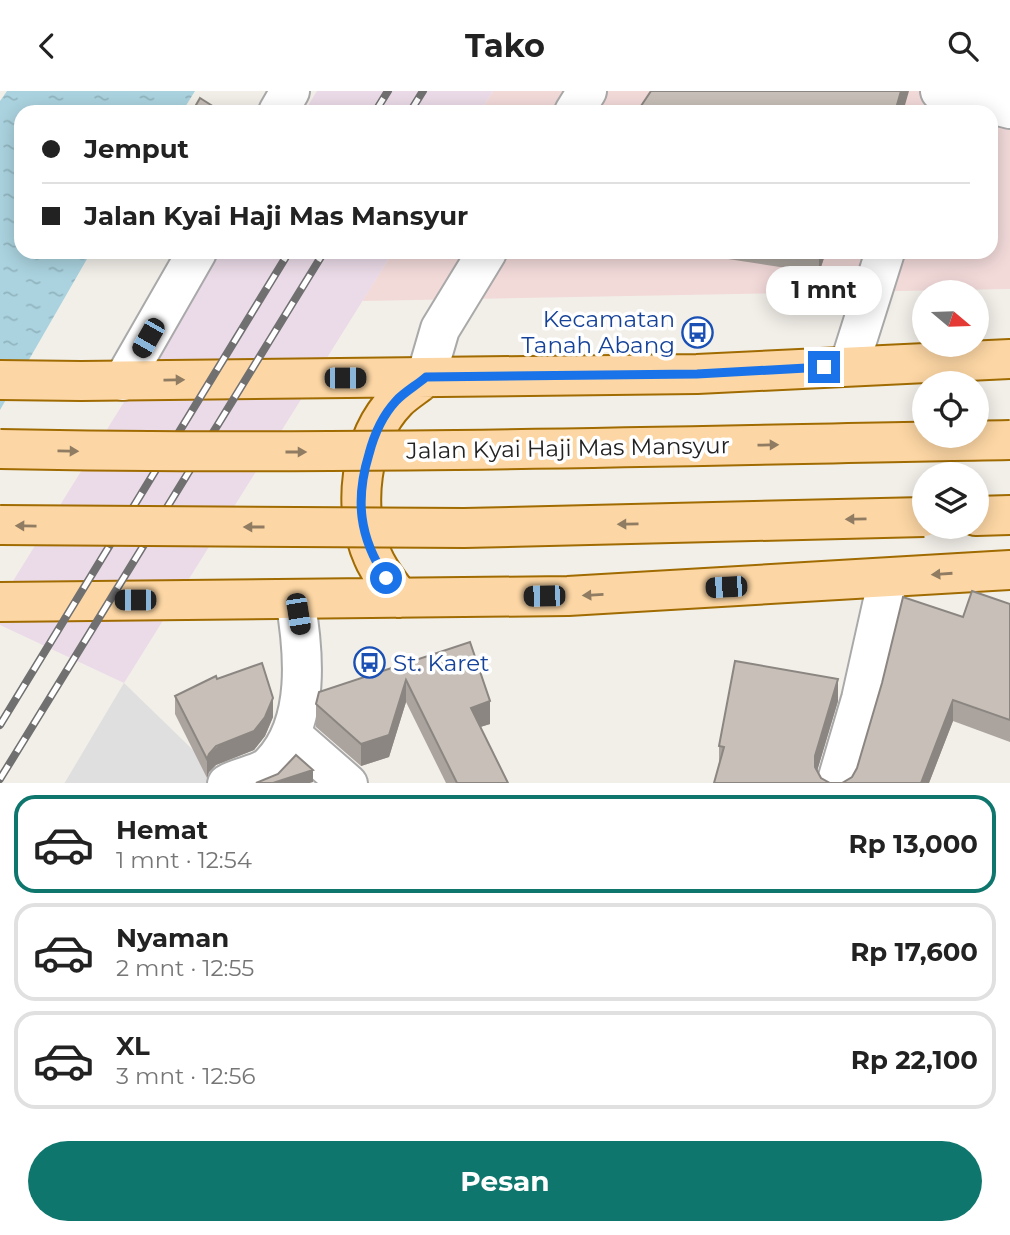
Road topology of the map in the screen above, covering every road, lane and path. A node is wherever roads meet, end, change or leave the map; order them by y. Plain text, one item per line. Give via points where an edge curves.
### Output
1 (937, 91) edge
2 (994, 105) edge
3 (193, 259) edge
4 (484, 259) edge
5 (883, 259) edge
6 (1010, 359) edge
7 (849, 366) junction
8 (426, 377) junction
9 (0, 380) edge
10 (123, 381) junction
11 (1010, 440) edge
12 (0, 449) edge
13 (1010, 515) edge
14 (989, 516) edge
15 (912, 517) edge
16 (0, 525) edge
17 (1010, 569) edge
18 (888, 578) junction
19 (399, 598) junction
20 (295, 599) junction
21 (0, 602) edge
22 (292, 734) junction
23 (227, 783) edge
24 (348, 783) edge
25 (836, 783) edge

1 - 2 street
3 - 10 street
4 - 8 street via 440,330
5 - 7 street
6 - 7 main road
7 - 8 main road via 697,374
10 -> 8 main road
8 - 19 main road via 396,401 374,434 361,479 362,518 373,558
9 - 10 main road
12 -> 11 main road, Jalan Kyai Haji Mas Mansyur, bridge via 386,451
13 - 14 main road
15 -> 16 main road, bridge via 464,528
17 -> 18 main road
18 -> 19 main road via 568,596
18 - 25 street via 861,699
19 - 20 main road
20 - 21 main road
20 - 22 street via 301,660
22 - 23 street via 269,767
22 - 24 street

